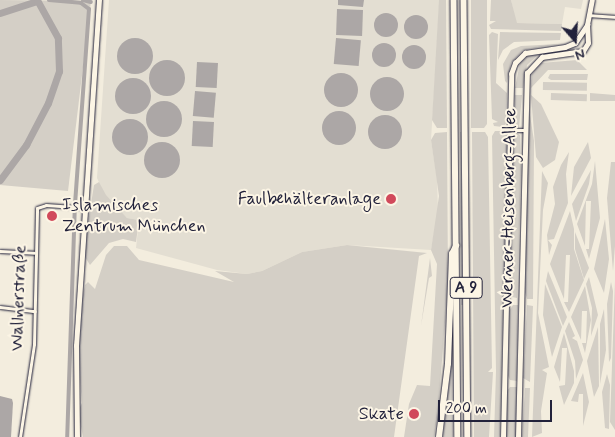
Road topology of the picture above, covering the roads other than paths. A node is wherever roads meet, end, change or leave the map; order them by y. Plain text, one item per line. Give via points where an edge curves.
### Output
1 (99, 0) edge
2 (454, 0) edge
3 (464, 0) edge
4 (592, 0) edge
5 (589, 15) junction
6 (615, 17) edge
7 (587, 25) junction
8 (510, 130) junction
9 (525, 130) junction
10 (86, 208) junction
11 (457, 244) junction
12 (0, 251) edge
13 (34, 253) junction
14 (0, 307) edge
15 (35, 311) junction
16 (20, 437) edge
17 (77, 437) edge
18 (439, 437) edge
19 (458, 437) edge
20 (468, 437) edge
21 (503, 437) edge
22 (518, 437) edge

1 - 10 street
2 - 11 highway, A 9
3 - 20 highway, A 9
4 - 5 street, Werner-Heisenberg-Allee
5 - 6 street
5 - 7 street, Werner-Heisenberg-Allee
7 - 8 street, Werner-Heisenberg-Allee via 570,46 531,51 521,56 513,67
7 - 9 street, Werner-Heisenberg-Allee via 588,43 583,51 546,56 528,68
8 - 9 street
8 - 21 street, Werner-Heisenberg-Allee
9 - 22 street, Werner-Heisenberg-Allee
10 - 13 street, Wallnerstraße via 46,205 37,208
10 - 17 street via 76,346
11 - 18 highway via 452,254 448,364
11 - 19 highway, A 9
12 - 13 street
13 - 15 street, Wallnerstraße
14 - 15 street
15 - 16 street, Wallnerstraße

